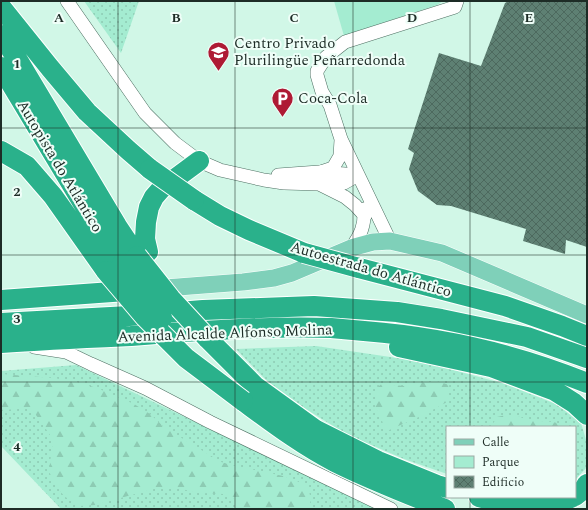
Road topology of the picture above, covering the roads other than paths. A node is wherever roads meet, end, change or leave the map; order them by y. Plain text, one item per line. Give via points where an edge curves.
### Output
1 (67, 1) edge
2 (457, 1) edge
3 (1, 7) edge
4 (1, 35) edge
5 (1, 68) edge
6 (341, 139) junction
7 (1, 151) edge
8 (199, 161) junction
9 (358, 175) junction
10 (319, 178) junction
11 (365, 216) junction
12 (390, 241) junction
13 (351, 248) junction
14 (128, 260) junction
15 (1, 286) edge
16 (126, 291) junction
17 (1, 300) edge
18 (587, 315) edge
19 (1, 322) edge
20 (332, 328) junction
21 (587, 336) edge
22 (5, 343) edge
23 (587, 358) edge
24 (587, 383) edge
25 (587, 415) edge
26 (587, 484) edge
27 (446, 488) edge
28 (576, 495) edge
29 (483, 498) edge
30 (571, 498) edge
31 (391, 509) edge
32 (446, 509) edge

1 - 8 street via 145,113 175,143
2 - 6 street via 455,7 345,42 326,56 317,71 317,76
3 - 21 highway, Autoestrada do Atlántico, bridge via 87,112 150,169 220,216 304,253 505,306
4 - 14 highway via 117,226
5 - 14 highway, Autopista do Atlántico via 102,236
6 - 9 street
6 - 10 street via 340,156 333,168
7 - 14 highway via 27,166 53,196
8 - 10 street via 220,170 243,175
8 - 14 highway via 154,197 146,222 145,239
9 - 10 street
9 - 11 street
9 - 12 street
10 - 11 street via 355,205
11 - 13 street via 362,231
12 - 13 main road via 373,242
12 - 18 main road via 442,253
13 - 16 main road via 274,278
14 - 27 highway, bridge via 171,299 255,386 316,430 378,461
14 - 32 highway, bridge via 158,313 243,401 286,432 334,461
15 - 16 highway
16 - 17 highway
19 - 23 highway, Avenida Alcalde Alfonso Molina via 314,306 397,312 441,319 527,337
20 - 22 highway, Avenida Alcalde Alfonso Molina via 280,328
20 - 24 highway, Avenida Alcalde Alfonso Molina via 433,339 493,352 558,371
20 - 25 highway via 383,343 491,367 555,391
22 - 31 street via 66,352
26 - 28 highway
29 - 30 highway via 522,506 547,506

